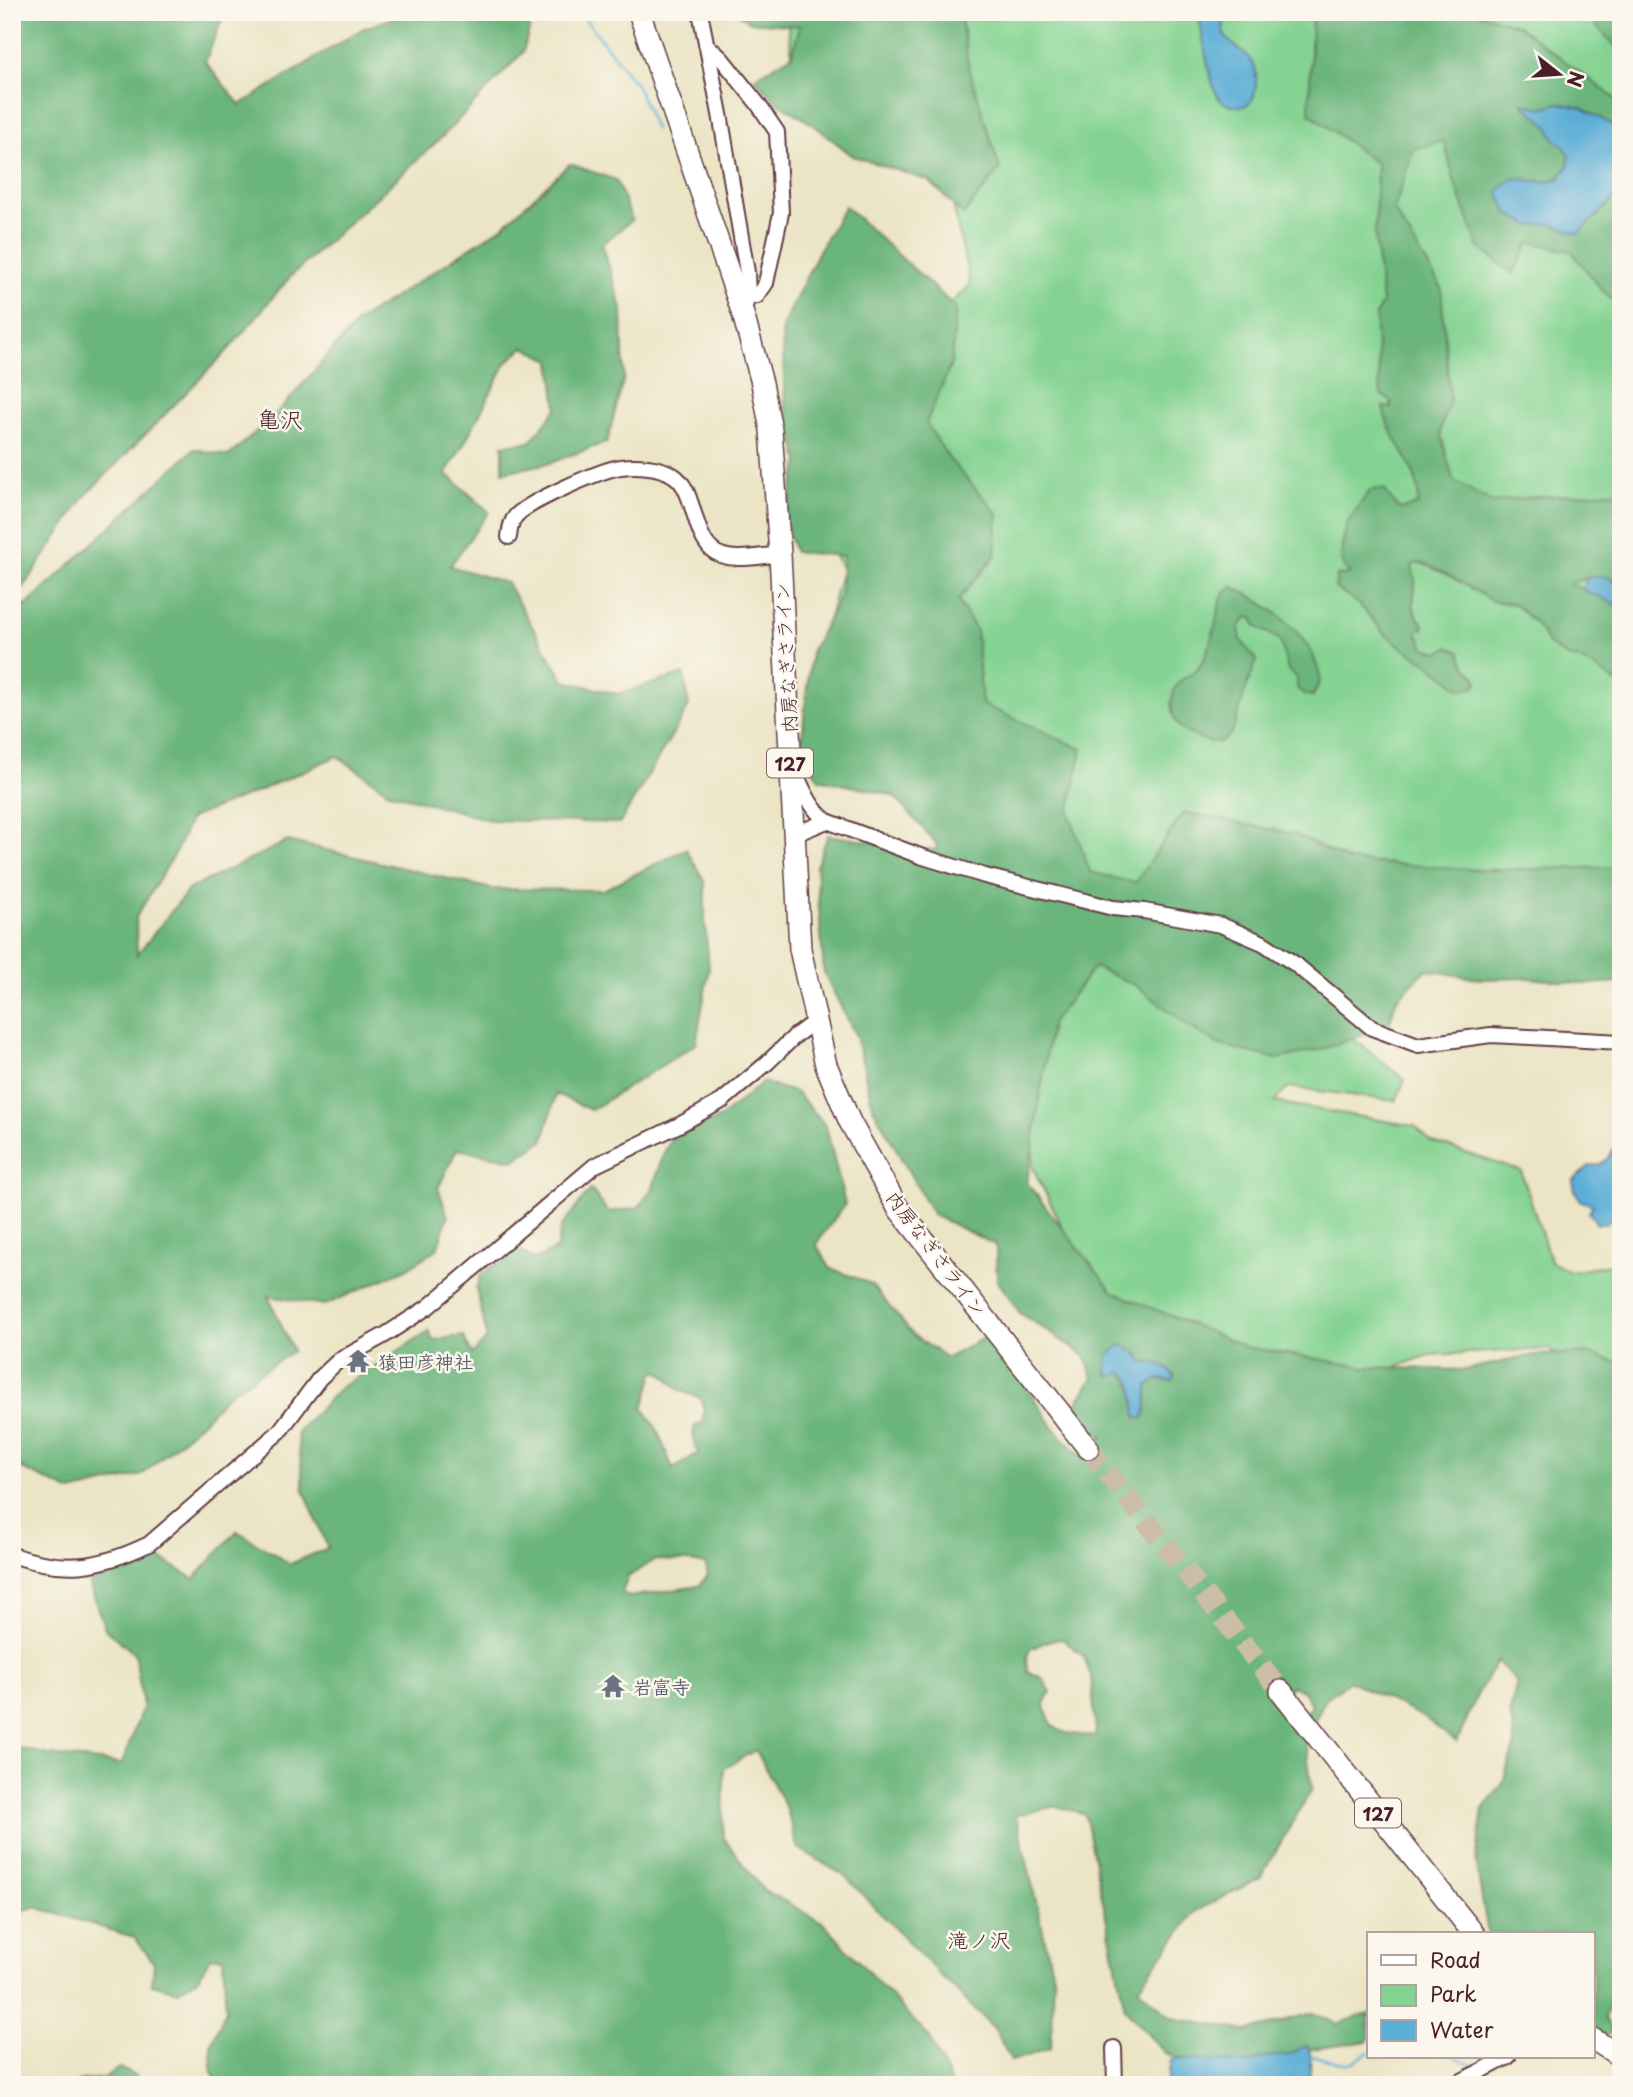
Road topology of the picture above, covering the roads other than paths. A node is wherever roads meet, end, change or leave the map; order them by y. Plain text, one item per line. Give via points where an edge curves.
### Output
1 (639, 12) edge
2 (701, 12) edge
3 (706, 44) junction
4 (745, 306) junction
5 (509, 537) dead end
6 (780, 554) junction
7 (790, 762) junction
8 (827, 821) junction
9 (793, 835) junction
10 (815, 1021) junction
11 (1621, 1042) edge
12 (1088, 1448) tunnel mouth
13 (12, 1555) edge
14 (1281, 1691) tunnel mouth
15 (1473, 1932) edge
16 (1594, 2040) edge
17 (1114, 2048) dead end
18 (1621, 2057) edge
19 (1506, 2058) edge
20 (1115, 2085) edge
21 (1454, 2085) edge

1 - 4 highway, 内房なぎさライン / 127
2 - 3 street
3 - 4 street via 747,272
3 - 4 street via 777,132 781,213 766,282
4 - 6 highway, 内房なぎさライン / 127 via 771,430
5 - 6 street via 516,515 540,498 617,467 638,466 672,474 682,483 713,551 735,558
6 - 7 highway, 内房なぎさライン / 127
7 - 8 street via 810,802
7 - 9 highway, 内房なぎさライン / 127
8 - 9 street
8 - 11 street via 985,876 1113,908 1222,925 1295,964 1372,1028 1418,1045 1491,1035
9 - 10 highway, 内房なぎさライン / 127 via 800,949
10 - 12 highway, 内房なぎさライン / 127 via 826,1065 850,1122 898,1208
10 - 13 street via 722,1101 594,1166 428,1307 338,1361 319,1378 279,1432 149,1544 127,1555 77,1567
14 - 15 highway, 127
16 - 18 highway
17 - 20 street
19 - 21 street

